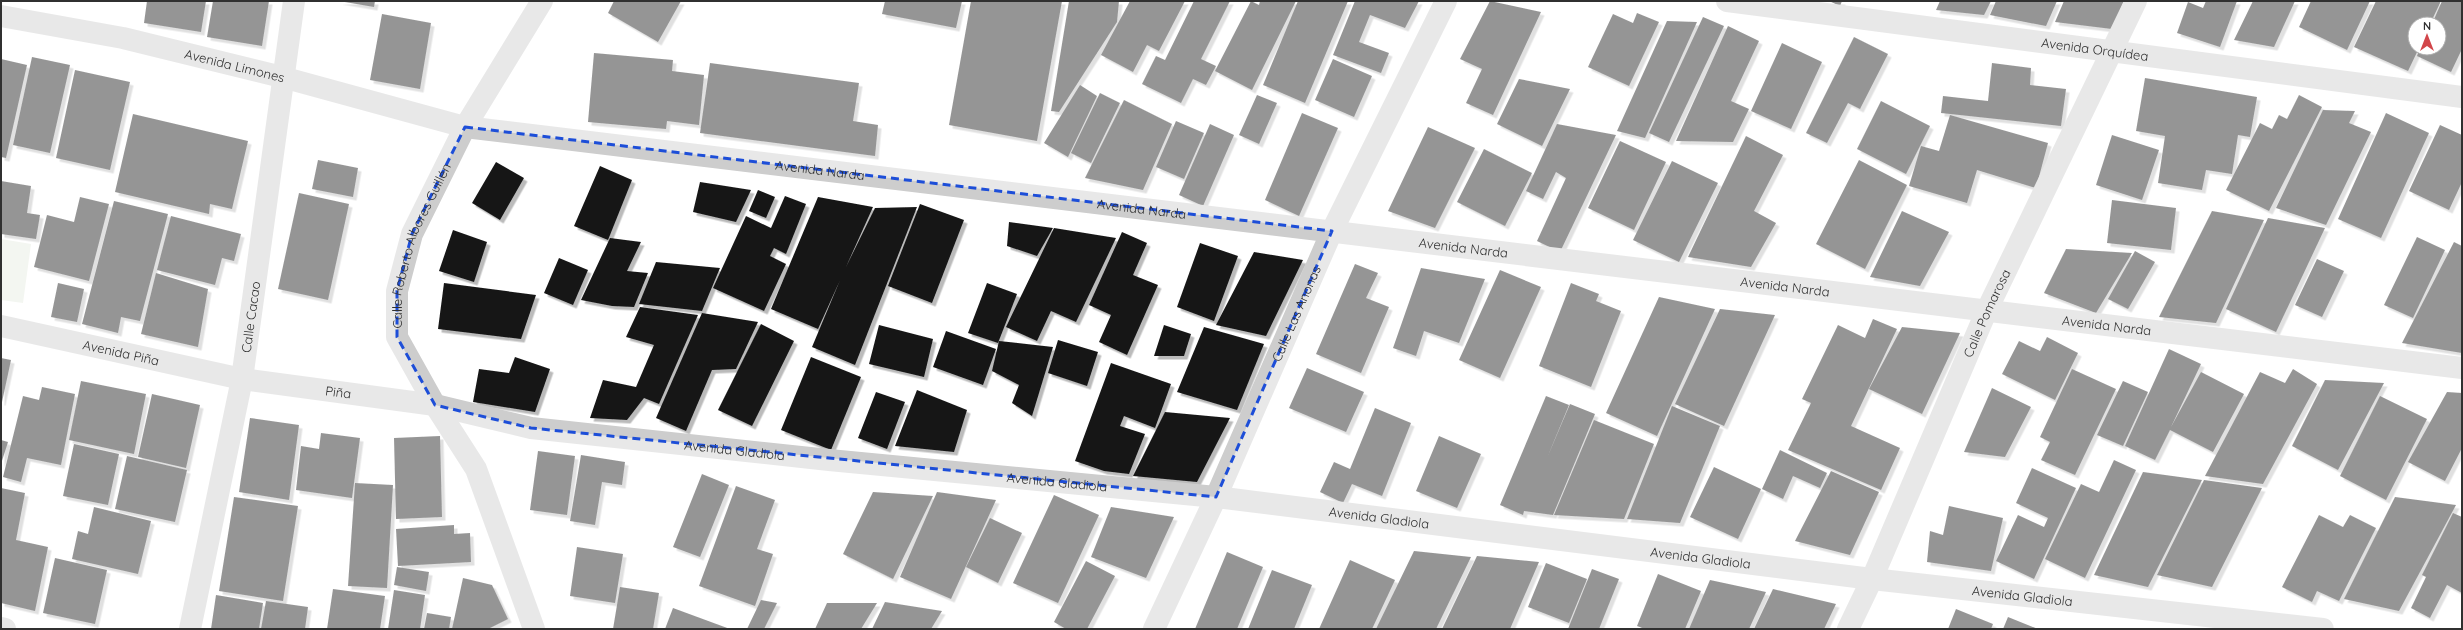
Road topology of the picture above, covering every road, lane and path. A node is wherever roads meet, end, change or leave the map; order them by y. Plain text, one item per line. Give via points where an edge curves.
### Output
1 (294, 1) edge
2 (542, 1) edge
3 (1446, 1) edge
4 (1727, 1) edge
5 (2136, 1) edge
6 (1, 16) edge
7 (2111, 52) junction
8 (282, 77) junction
9 (2462, 97) edge
10 (465, 127) junction
11 (1332, 231) junction
12 (1986, 312) junction
13 (1, 326) edge
14 (2462, 368) edge
15 (242, 379) junction
16 (435, 405) junction
17 (1216, 497) junction
18 (1872, 579) junction
19 (1, 628) edge
20 (5, 629) edge
21 (190, 629) edge
22 (534, 629) edge
23 (1154, 629) edge
24 (1848, 629) edge
25 (2323, 629) edge

1 - 8 street, Calle Cacao
2 - 10 street, Calle Roberto Albores Guillén
3 - 11 street, Calle Las Anonas
4 - 7 street, Avenida Orquídea
5 - 7 street, Calle Pomarosa
6 - 8 street, Avenida Limones via 123,38
7 - 9 street, Avenida Orquídea
7 - 12 street, Calle Pomarosa
8 - 10 street, Avenida Limones
8 - 15 street, Calle Cacao
10 - 11 street, Avenida Narda
10 - 16 street, Calle Roberto Albores Guillén via 412,234 397,291 398,337
11 - 12 street, Avenida Narda
11 - 17 street, Calle Las Anonas
12 - 14 street, Avenida Narda
12 - 18 street, Calle Pomarosa
13 - 15 street, Avenida Piña
15 - 16 street, Piña
15 - 21 street, Calle Cacao
16 - 17 street, Avenida Gladiola via 531,428
16 - 22 street, Calle Roberto Albores Guillén via 476,469
17 - 18 street, Avenida Gladiola
17 - 23 street, Calle Las Anonas
18 - 24 street, Calle Pomarosa
18 - 25 street, Avenida Gladiola
19 - 20 street

